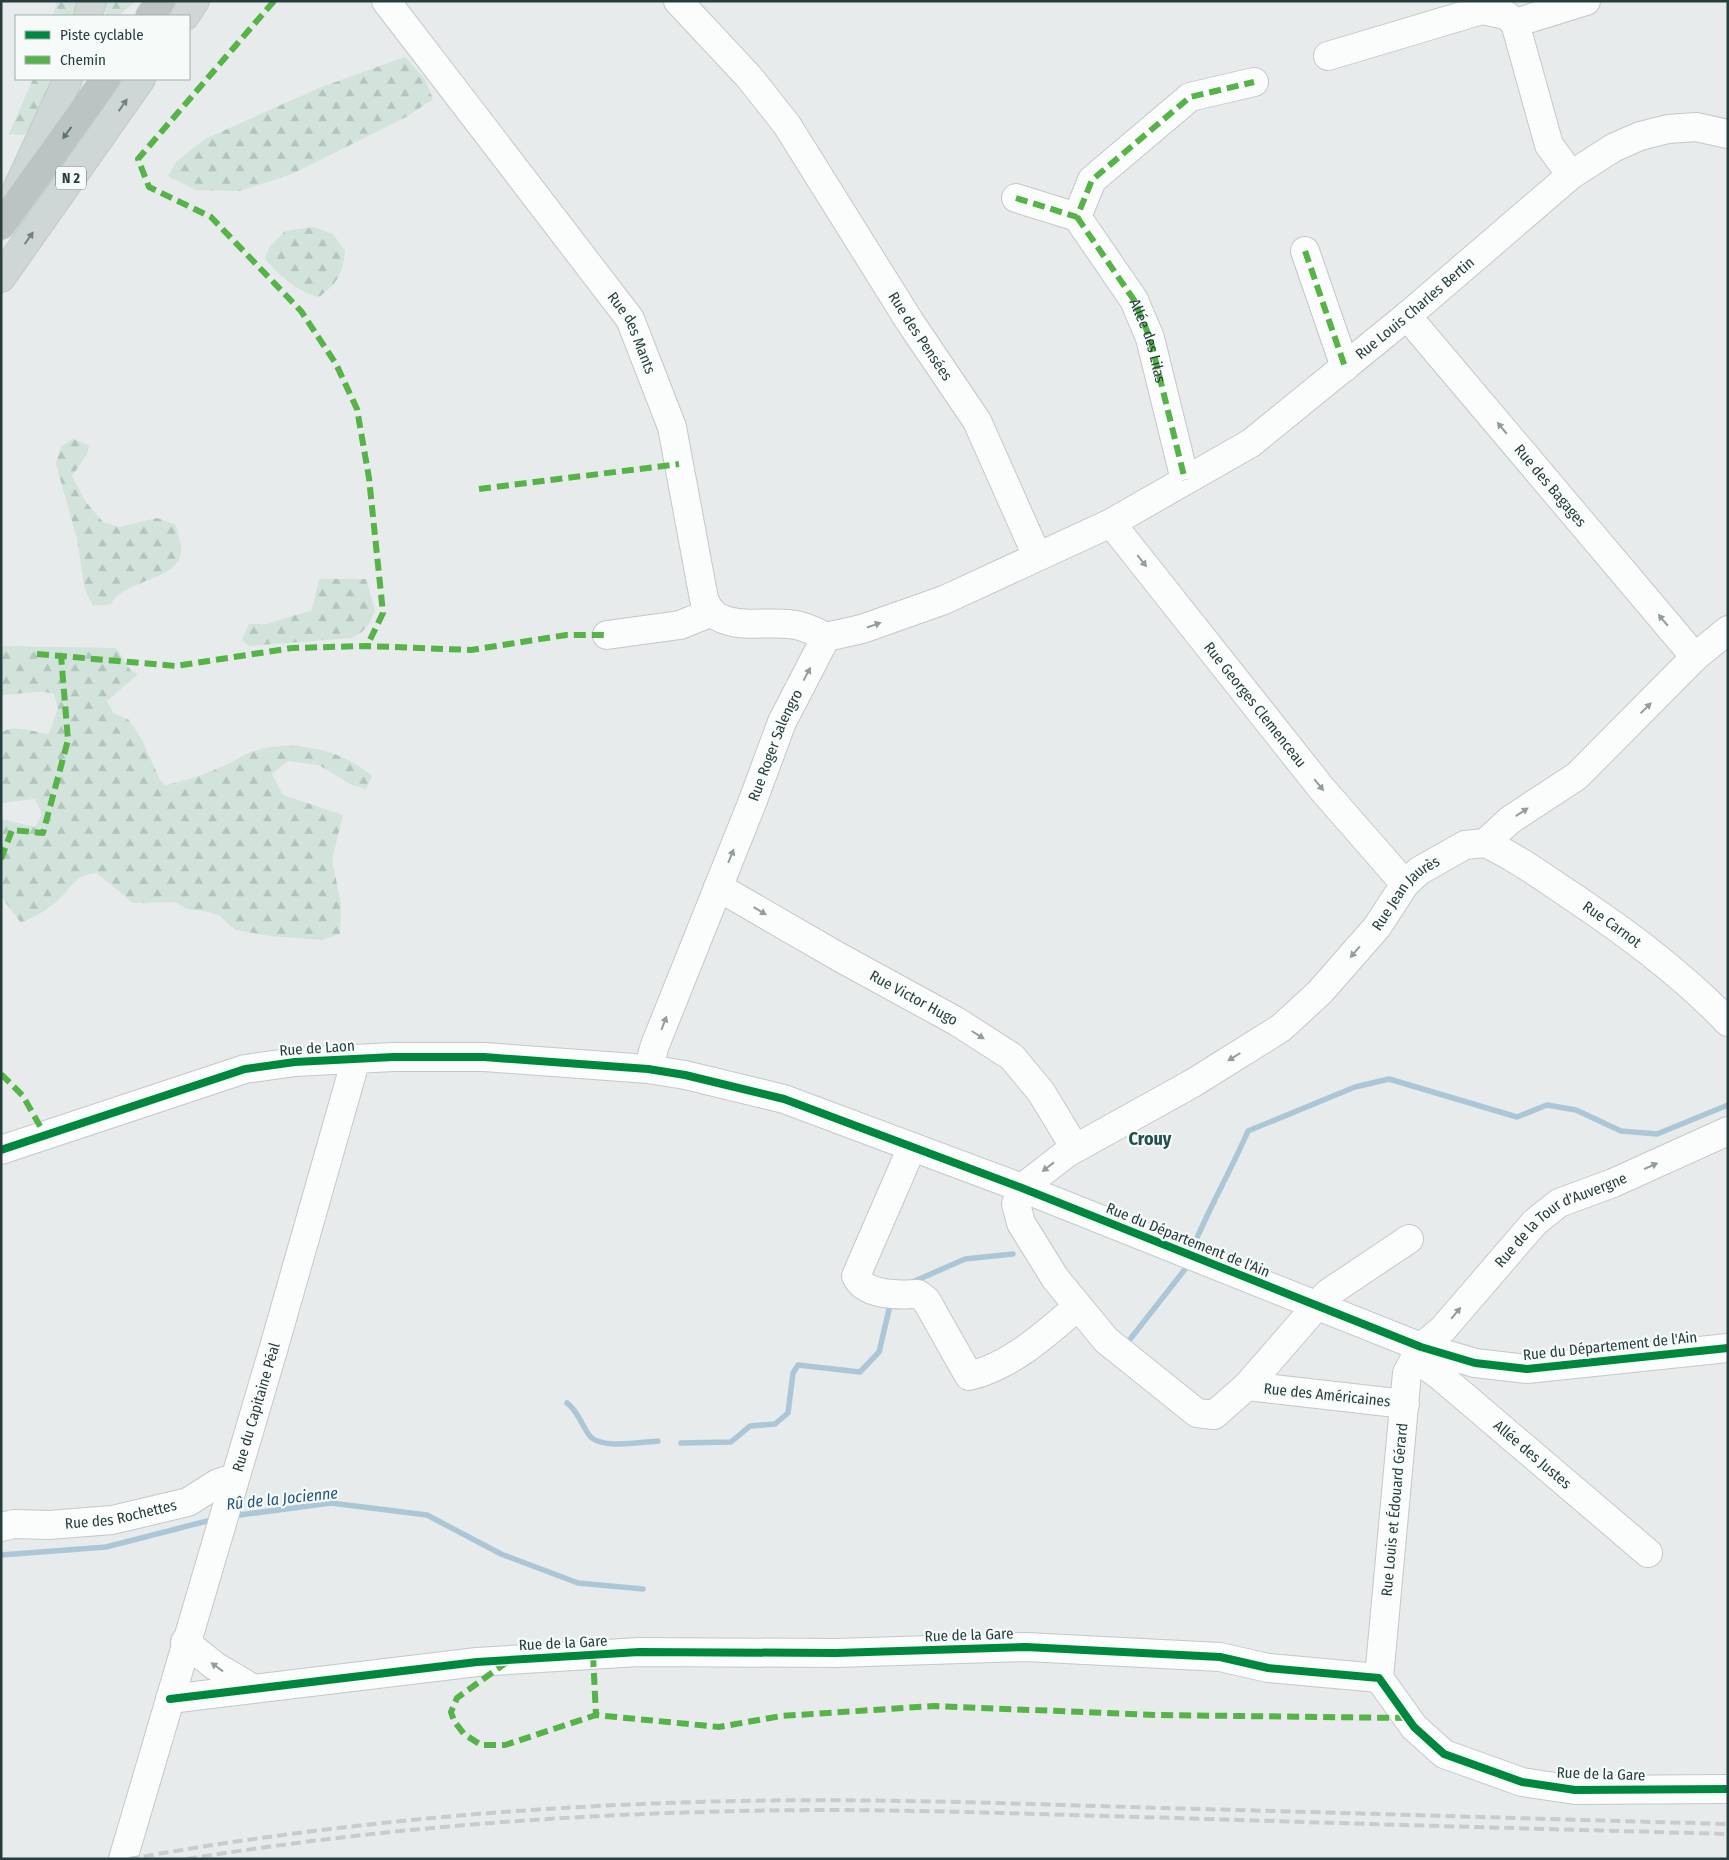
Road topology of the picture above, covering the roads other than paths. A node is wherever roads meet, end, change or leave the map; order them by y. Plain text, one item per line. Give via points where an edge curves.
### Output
1 (92, 1) edge
2 (161, 1) edge
3 (195, 1) edge
4 (386, 1) edge
5 (678, 1) edge
6 (1586, 1) edge
7 (88, 15) edge
8 (151, 15) edge
9 (186, 15) edge
10 (1515, 23) junction
11 (1328, 56) dead end
12 (68, 80) edge
13 (105, 80) edge
14 (140, 80) edge
15 (1254, 82) dead end
16 (1728, 134) edge
17 (1571, 175) junction
18 (1016, 198) dead end
19 (1077, 217) junction
20 (1, 225) edge
21 (1305, 251) dead end
22 (1, 278) edge
23 (1407, 316) junction
24 (1345, 367) junction
25 (1185, 480) junction
26 (1111, 523) junction
27 (1037, 556) junction
28 (712, 612) junction
29 (1728, 630) edge
30 (607, 635) dead end
31 (826, 637) junction
32 (1695, 657) junction
33 (1485, 843) junction
34 (1405, 884) junction
35 (718, 886) junction
36 (1728, 1022) edge
37 (356, 1059) junction
38 (648, 1069) junction
39 (1728, 1131) edge
40 (912, 1147) junction
41 (1075, 1148) junction
42 (1, 1150) edge
43 (1022, 1188) junction
44 (1409, 1239) dead end
45 (1316, 1305) junction
46 (1077, 1307) junction
47 (1728, 1348) edge
48 (1418, 1352) junction
49 (1247, 1386) junction
50 (1405, 1404) junction
51 (234, 1478) junction
52 (1, 1527) edge
53 (1648, 1553) dead end
54 (185, 1642) junction
55 (1379, 1678) junction
56 (252, 1688) junction
57 (170, 1699) junction
58 (1728, 1789) edge
59 (125, 1850) edge

1 - 7 main road
2 - 8 highway
3 - 9 main road
4 - 28 street, Rue des Mants via 630,319 672,427 704,599
5 - 27 street, Rue des Pensées via 749,77 787,124 910,322 976,421
6 - 10 street
10 - 11 street via 1506,15 1482,10
10 - 17 street via 1549,145
12 - 20 main road
13 -> 20 highway, N 2
22 -> 14 main road, N 2
15 - 19 street via 1190,97 1092,180
16 - 17 street, Rue Louis Charles Bertin via 1696,128 1668,129 1640,136 1613,148
17 - 23 street, Rue Louis Charles Bertin
18 - 19 street
19 - 25 street, Allée des Lilas via 1134,300 1146,331
21 - 24 street
23 - 24 street, Rue Louis Charles Bertin
32 -> 23 street, Rue des Bagages
24 - 25 street, Rue Louis Charles Bertin via 1250,443
25 - 26 street, Rue Louis Charles Bertin
26 - 27 street, Rue Louis Charles Bertin
26 -> 34 street, Rue Georges Clemenceau via 1322,789
31 -> 27 street via 862,629 944,600
28 - 30 street via 680,625
28 - 31 street via 728,620 754,625 790,624
29 - 32 street
35 -> 31 street, Rue Roger Salengro via 782,722
33 -> 32 street via 1510,820 1577,776
33 - 34 street, Rue Jean Jaurès via 1465,845 1432,863
33 - 36 street, Rue Carnot via 1507,853 1628,934 1704,997
34 -> 41 street, Rue Jean Jaurès via 1377,927 1320,992 1281,1028 1193,1083
38 -> 35 street, Rue Roger Salengro
35 -> 41 street, Rue Victor Hugo via 1012,1056 1041,1092
37 - 38 street, Rue de Laon via 484,1057
37 - 42 street, Rue de Laon via 245,1069
37 - 51 street, Rue du Capitaine Péal
38 - 40 street, Rue du Département de l'Ain via 784,1099
48 -> 39 street, Rue de la Tour d'Auvergne via 1443,1329 1535,1222 1560,1203
40 - 43 street, Rue du Département de l'Ain
40 - 46 street via 856,1276 864,1286 898,1295 918,1294 926,1300 969,1376 986,1371 1038,1341
41 -> 43 street, Rue Jean Jaurès
43 - 45 street, Rue du Département de l'Ain
43 - 46 street, Rue des Américaines via 1016,1204 1021,1223
44 - 45 street via 1327,1294
45 - 48 street, Rue du Département de l'Ain
45 - 49 street
46 - 49 street, Rue des Américaines via 1106,1340 1197,1413 1214,1415
47 - 48 street, Rue du Département de l'Ain via 1527,1369
48 - 50 street, Rue Louis et Édouard Gérard via 1407,1373
48 - 53 street, Allée des Justes via 1439,1375
49 - 50 street, Rue des Américaines
50 - 55 street, Rue Louis et Édouard Gérard
51 - 52 street, Rue des Rochettes via 218,1483 188,1502 112,1520
51 - 54 street, Rue du Capitaine Péal
56 -> 54 street via 215,1666
54 - 57 street, Rue du Capitaine Péal
55 - 56 street, Rue de la Gare via 1268,1668 1220,1657 1026,1647 836,1653 639,1652 477,1662
55 - 58 street, Rue de la Gare via 1414,1727 1444,1754 1522,1782 1576,1790
56 - 57 street, Rue de la Gare
57 - 59 street, Rue du Capitaine Péal

